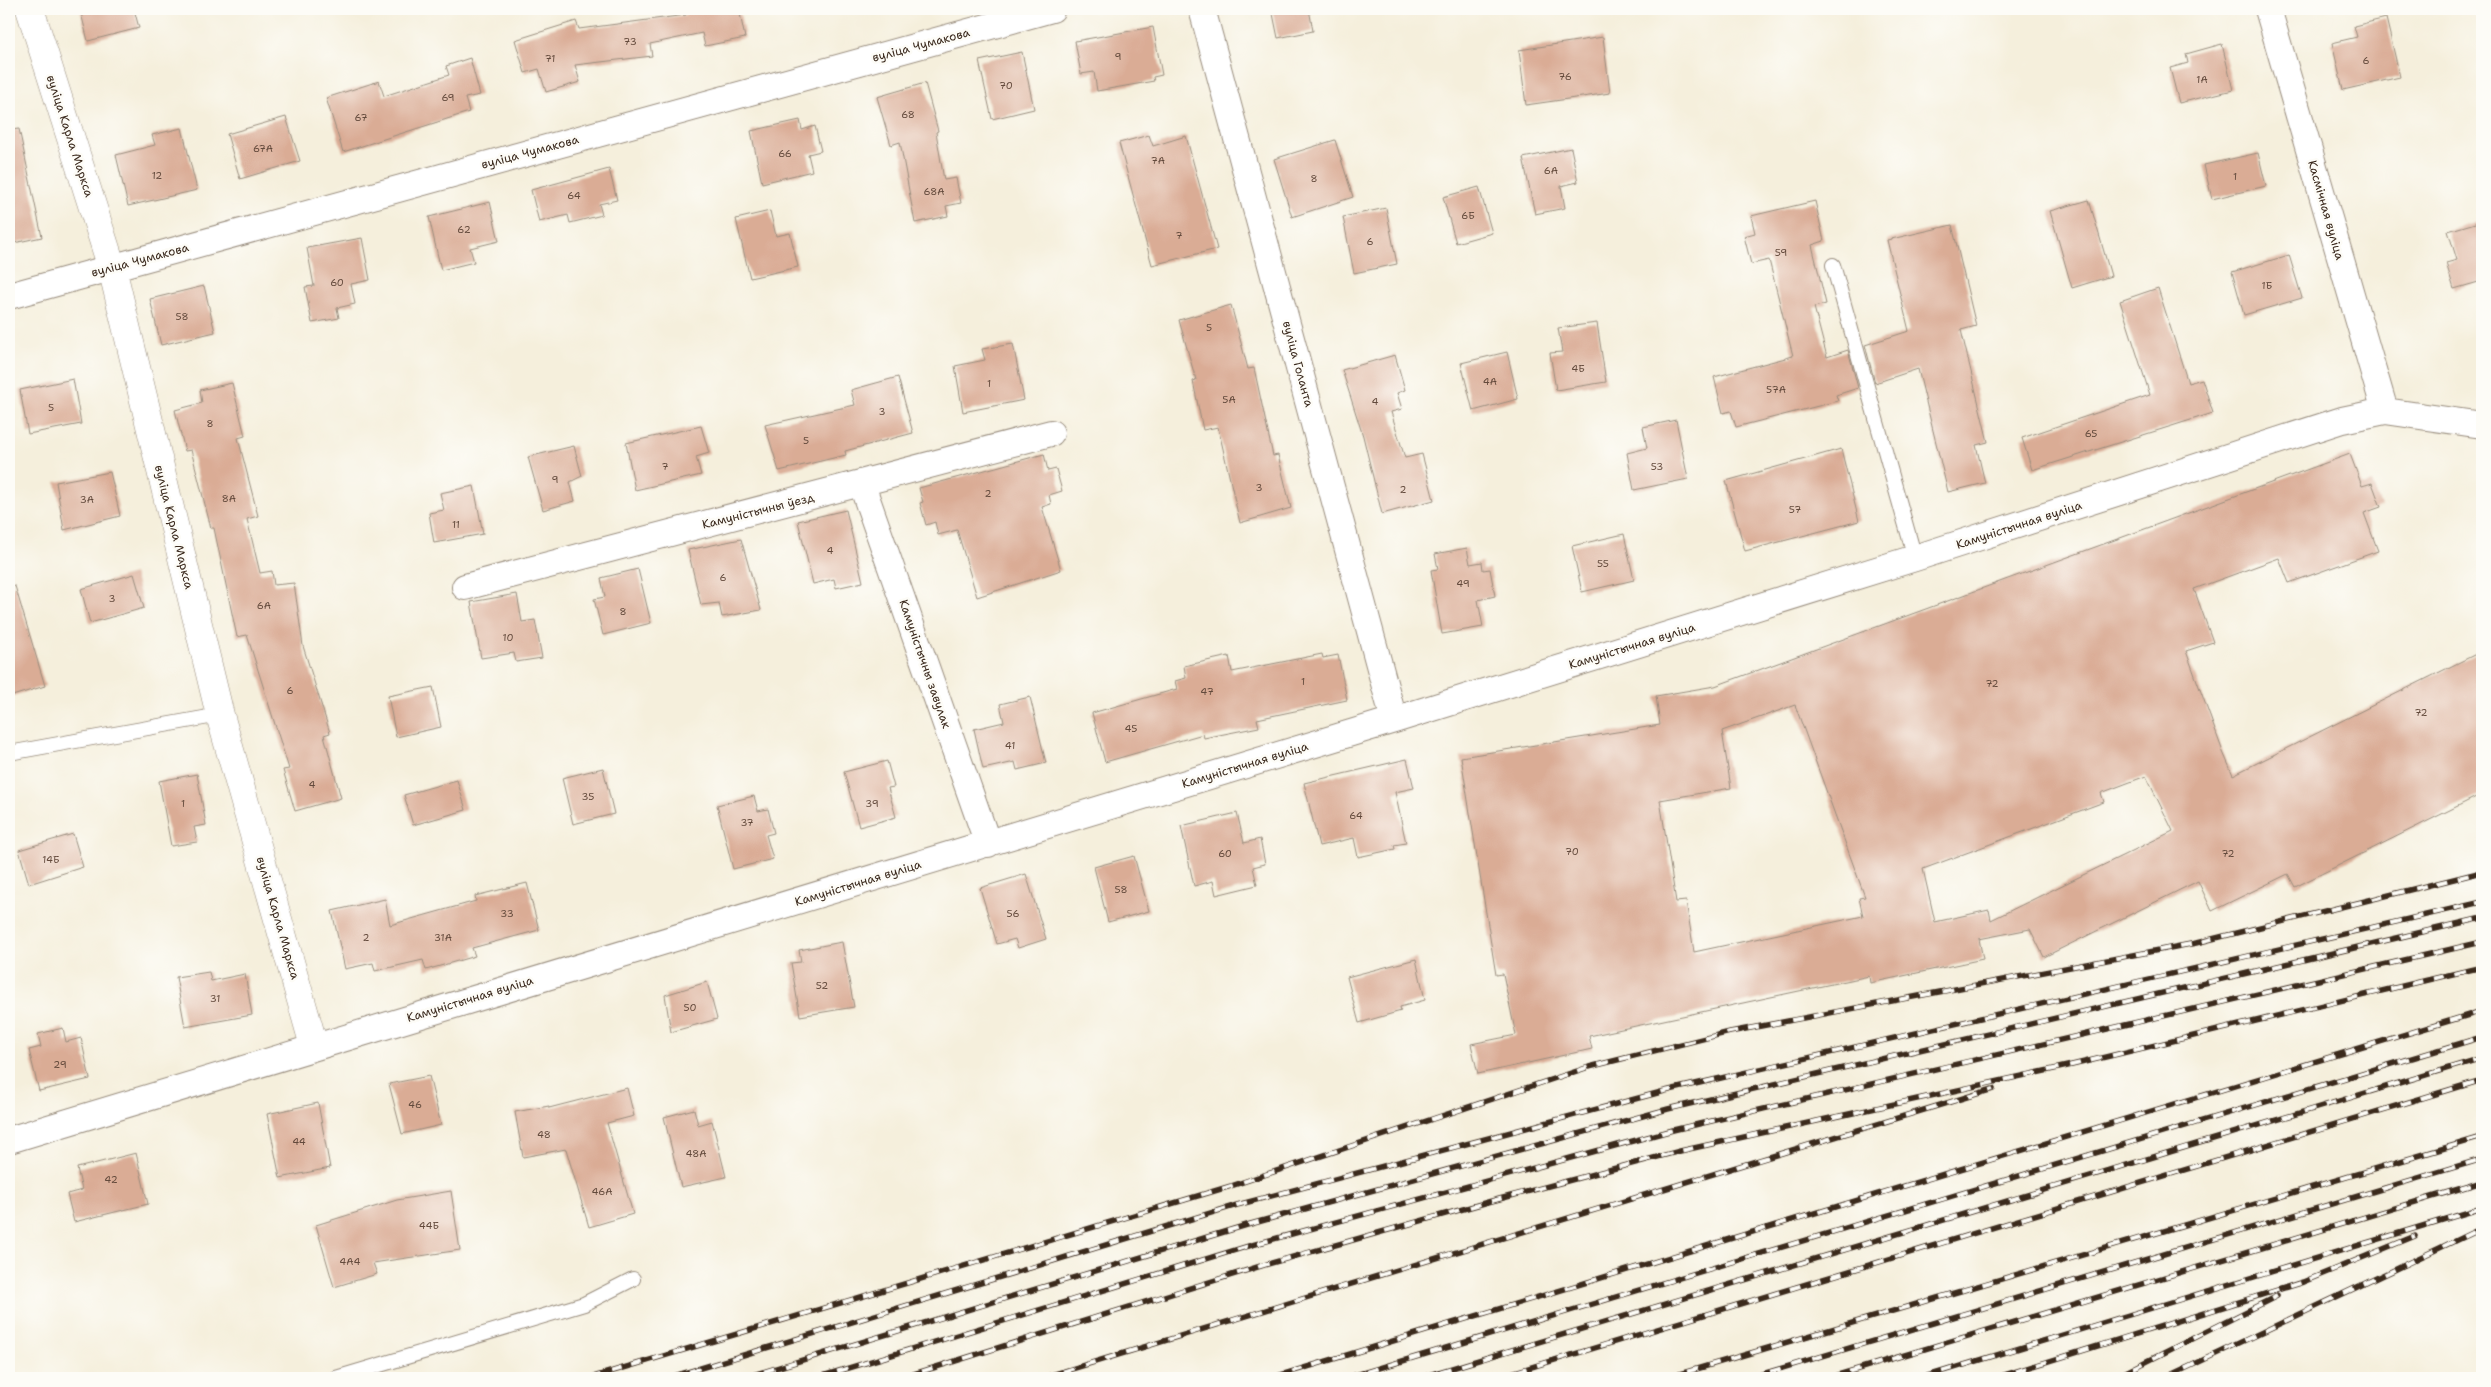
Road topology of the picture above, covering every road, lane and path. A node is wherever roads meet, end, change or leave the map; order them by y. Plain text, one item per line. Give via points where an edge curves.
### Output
1 (30, 9) edge
2 (1052, 9) edge
3 (1202, 9) edge
4 (2268, 9) edge
5 (1833, 265) dead end
6 (112, 268) junction
7 (9, 296) edge
8 (2385, 411) junction
9 (2482, 425) edge
10 (1051, 433) dead end
11 (862, 484) junction
12 (1915, 558) junction
13 (465, 587) dead end
14 (220, 715) junction
15 (1394, 720) junction
16 (9, 753) edge
17 (988, 844) junction
18 (314, 1046) junction
19 (9, 1140) edge
20 (632, 1279) dead end
21 (336, 1378) edge

1 - 6 street, вуліца Карла Маркса
2 - 6 street, вуліца Чумакова
3 - 15 street, вуліца Голанта
4 - 8 street, Касмічная вуліца
5 - 12 lane
6 - 7 street, вуліца Чумакова
6 - 14 street, вуліца Карла Маркса
8 - 9 street, Камуністычная вуліца
8 - 12 street, Камуністычная вуліца via 2342,420
10 - 11 street, Камуністычны ўезд
11 - 13 street, Камуністычны ўезд
11 - 17 street, Камуністычны завулак
12 - 15 street, Камуністычная вуліца
14 - 16 lane
14 - 18 street, вуліца Карла Маркса
15 - 17 street, Камуністычная вуліца
17 - 18 street, Камуністычная вуліца
18 - 19 street, Камуністычная вуліца
20 - 21 lane via 584,1304

